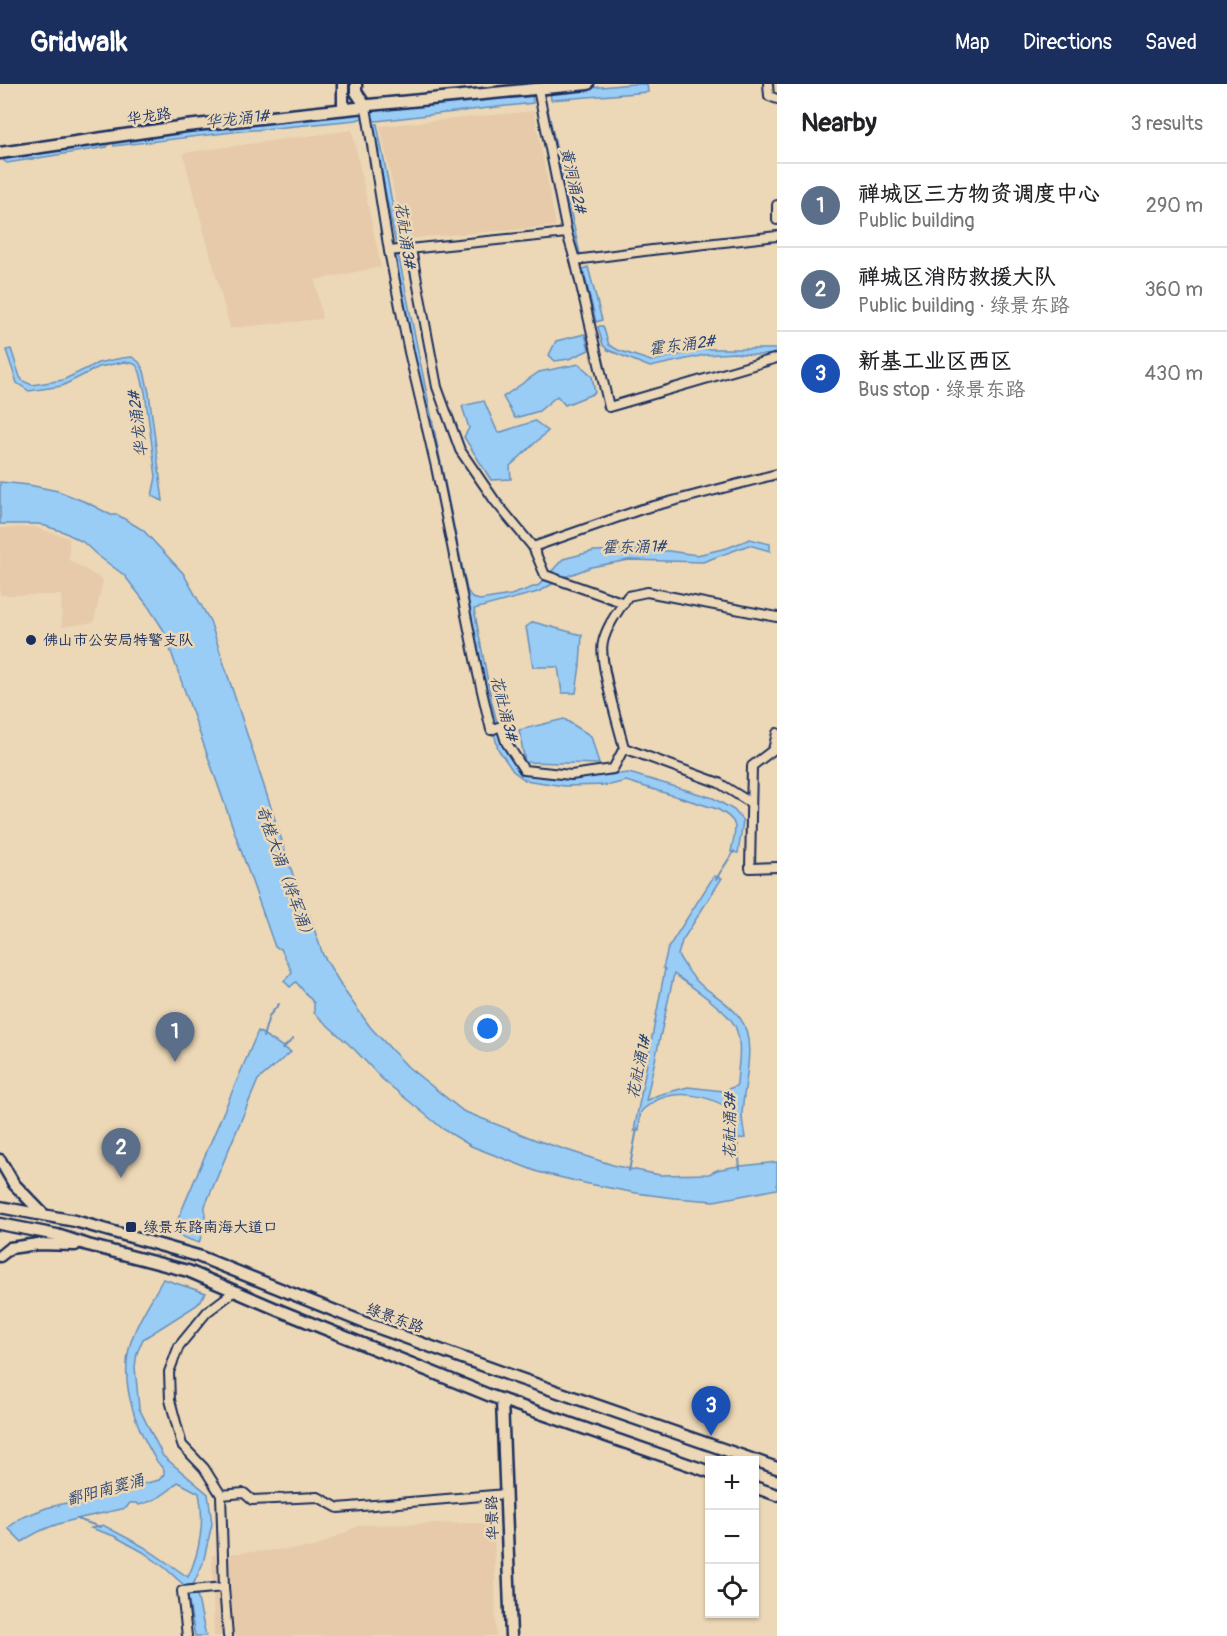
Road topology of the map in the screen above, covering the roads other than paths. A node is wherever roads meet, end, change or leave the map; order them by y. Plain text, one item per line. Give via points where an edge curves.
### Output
1 (343, 84) edge
2 (356, 84) edge
3 (588, 84) edge
4 (768, 84) edge
5 (503, 88) edge
6 (538, 89) junction
7 (777, 99) edge
8 (366, 107) junction
9 (343, 109) junction
10 (0, 153) edge
11 (777, 205) edge
12 (777, 220) edge
13 (567, 233) junction
14 (777, 236) edge
15 (411, 249) junction
16 (395, 250) junction
17 (575, 260) junction
18 (777, 358) edge
19 (777, 474) edge
20 (533, 548) junction
21 (624, 603) junction
22 (777, 617) edge
23 (777, 733) edge
24 (624, 748) junction
25 (751, 803) junction
26 (777, 867) edge
27 (0, 1160) edge
28 (0, 1207) edge
29 (43, 1215) junction
30 (0, 1224) edge
31 (88, 1245) junction
32 (0, 1256) edge
33 (235, 1291) junction
34 (502, 1400) junction
35 (777, 1468) edge
36 (705, 1470) edge
37 (759, 1489) edge
38 (506, 1494) junction
39 (221, 1495) junction
40 (777, 1495) edge
41 (224, 1587) junction
42 (187, 1636) edge
43 (228, 1636) edge
44 (511, 1636) edge

1 - 9 main road
2 - 8 main road via 356,92
3 - 6 main road, 华龙路
4 - 7 street via 769,96
5 - 6 main road, 华龙路
5 - 8 main road, 华龙路
6 - 13 street
8 - 9 main road, 华龙路
8 - 16 street
9 - 10 main road, 华龙路 via 186,126
11 - 12 street
13 - 15 street
13 - 17 street
14 - 17 street
15 - 16 street
15 - 20 street via 437,387 460,450
16 - 24 street via 409,352 478,674 495,728 501,726 524,770 571,775 613,769
17 - 18 street via 609,407
19 - 20 street via 642,509
20 - 21 street via 545,575
21 - 22 street via 628,596 647,592
21 - 24 street via 602,643
23 - 25 street via 774,750 752,766
24 - 25 street via 719,783
25 - 26 street via 750,868
27 - 29 main road via 14,1184
28 - 29 main road, 绿景东路
29 - 35 main road, 绿景东路 via 198,1256 376,1327
30 - 31 main road
31 - 32 main road via 38,1244 10,1248
31 - 33 main road via 188,1271
33 - 34 main road
33 - 39 street via 207,1312 179,1346 170,1372 170,1400 182,1445 204,1468
34 - 36 main road
34 - 38 main road, 华景路
37 - 40 main road
38 - 39 street via 338,1508 318,1497 252,1500 244,1492
38 - 44 main road, 华景路
39 - 41 street
41 - 42 street via 182,1591
41 - 43 street

